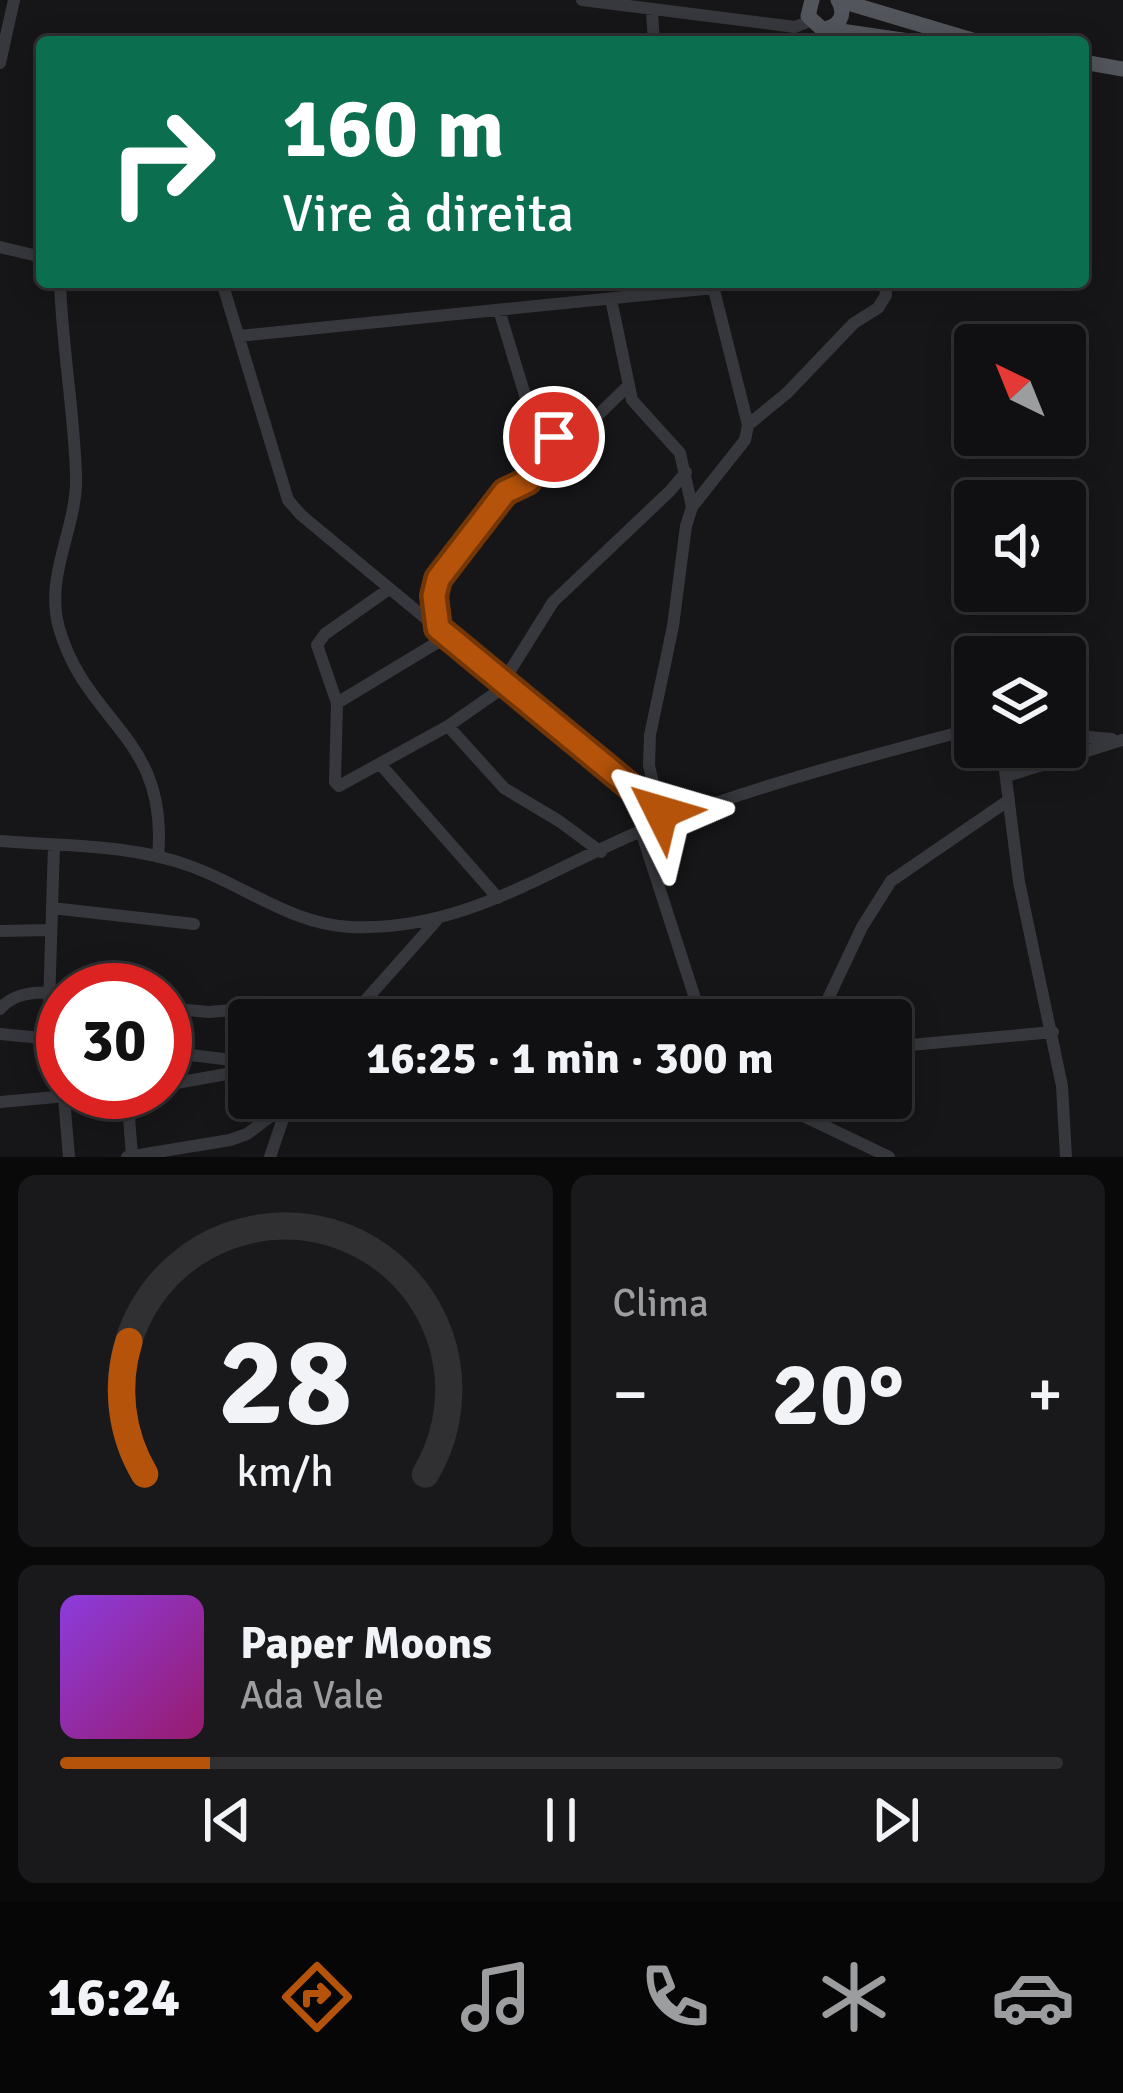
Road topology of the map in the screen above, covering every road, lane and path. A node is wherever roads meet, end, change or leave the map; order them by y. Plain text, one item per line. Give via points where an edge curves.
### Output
1 (582, 0) edge
2 (790, 0) edge
3 (838, 0) edge
4 (9, 4) edge
5 (652, 12) junction
6 (810, 12) edge
7 (827, 29) junction
8 (654, 36) edge
9 (875, 36) edge
10 (959, 36) edge
11 (0, 63) edge
12 (1089, 63) edge
13 (1123, 69) edge
14 (0, 247) edge
15 (36, 256) edge
16 (60, 288) edge
17 (224, 288) edge
18 (691, 288) edge
19 (714, 288) edge
20 (885, 288) edge
21 (610, 299) junction
22 (499, 310) junction
23 (239, 336) junction
24 (627, 387) junction
25 (748, 425) junction
26 (542, 451) junction
27 (686, 472) junction
28 (692, 507) junction
29 (389, 589) junction
30 (443, 632) junction
31 (505, 684) junction
32 (337, 703) junction
33 (448, 726) junction
34 (954, 734) edge
35 (1086, 737) edge
36 (1123, 740) edge
37 (381, 764) junction
38 (1006, 768) edge
39 (1007, 776) junction
40 (1009, 800) junction
41 (665, 816) junction
42 (641, 831) junction
43 (0, 841) edge
44 (54, 845) junction
45 (601, 852) junction
46 (158, 857) junction
47 (498, 898) junction
48 (52, 908) junction
49 (436, 921) junction
50 (194, 924) dead end
51 (50, 930) junction
52 (0, 931) edge
53 (53, 963) edge
54 (36, 994) edge
55 (367, 999) edge
56 (695, 999) edge
57 (828, 999) edge
58 (0, 1009) edge
59 (192, 1010) edge
60 (228, 1010) edge
61 (1053, 1032) junction
62 (0, 1034) edge
63 (36, 1037) edge
64 (912, 1045) edge
65 (192, 1056) edge
66 (228, 1062) edge
67 (228, 1070) edge
68 (192, 1079) edge
69 (36, 1100) edge
70 (0, 1102) edge
71 (66, 1119) edge
72 (129, 1119) edge
73 (266, 1119) edge
74 (283, 1119) edge
75 (818, 1119) edge
76 (69, 1157) edge
77 (130, 1157) edge
78 (270, 1157) edge
79 (889, 1157) edge
80 (1066, 1157) edge

1 - 5 street
2 - 6 main road
3 - 7 main road via 842,15
3 - 10 main road
4 - 11 street
5 - 6 street via 795,27
5 - 8 street
6 - 7 main road via 817,28
7 - 9 main road
12 - 13 main road
14 - 15 street
16 - 46 street via 76,476 57,573 59,626 155,788
17 - 23 street
18 - 21 street
19 - 25 street
20 - 25 street via 878,308
21 - 22 street
21 - 24 street
22 - 23 street
22 - 26 street
23 - 29 street via 288,500
24 - 26 street
24 - 27 street
25 - 28 street via 733,460
26 - 30 street via 528,481 505,492 438,579
27 - 28 street
27 - 31 street via 553,602
28 - 41 street via 650,735 649,766
29 - 30 street
29 - 32 street via 319,640
30 - 31 street
30 - 32 street
31 - 33 street
31 - 41 street
32 - 37 street via 335,782 346,786
33 - 37 street
33 - 45 street via 504,788
34 - 41 street
35 - 36 street
36 - 39 street
37 - 47 street
38 - 39 street
39 - 40 street
40 - 57 street via 891,881
40 - 61 street
41 - 42 street
42 - 45 street
42 - 56 street
43 - 44 street
44 - 46 street
44 - 48 street
45 - 47 street
46 - 49 street via 303,919 345,927
47 - 49 street
48 - 50 street
48 - 51 street
49 - 55 street
51 - 52 street
51 - 53 street
54 - 58 street
59 - 60 street
61 - 64 street
61 - 80 street
62 - 63 street
65 - 66 street
67 - 68 street
69 - 70 street
71 - 76 street
72 - 77 street
73 - 77 street via 230,1140
74 - 78 street
75 - 79 street

